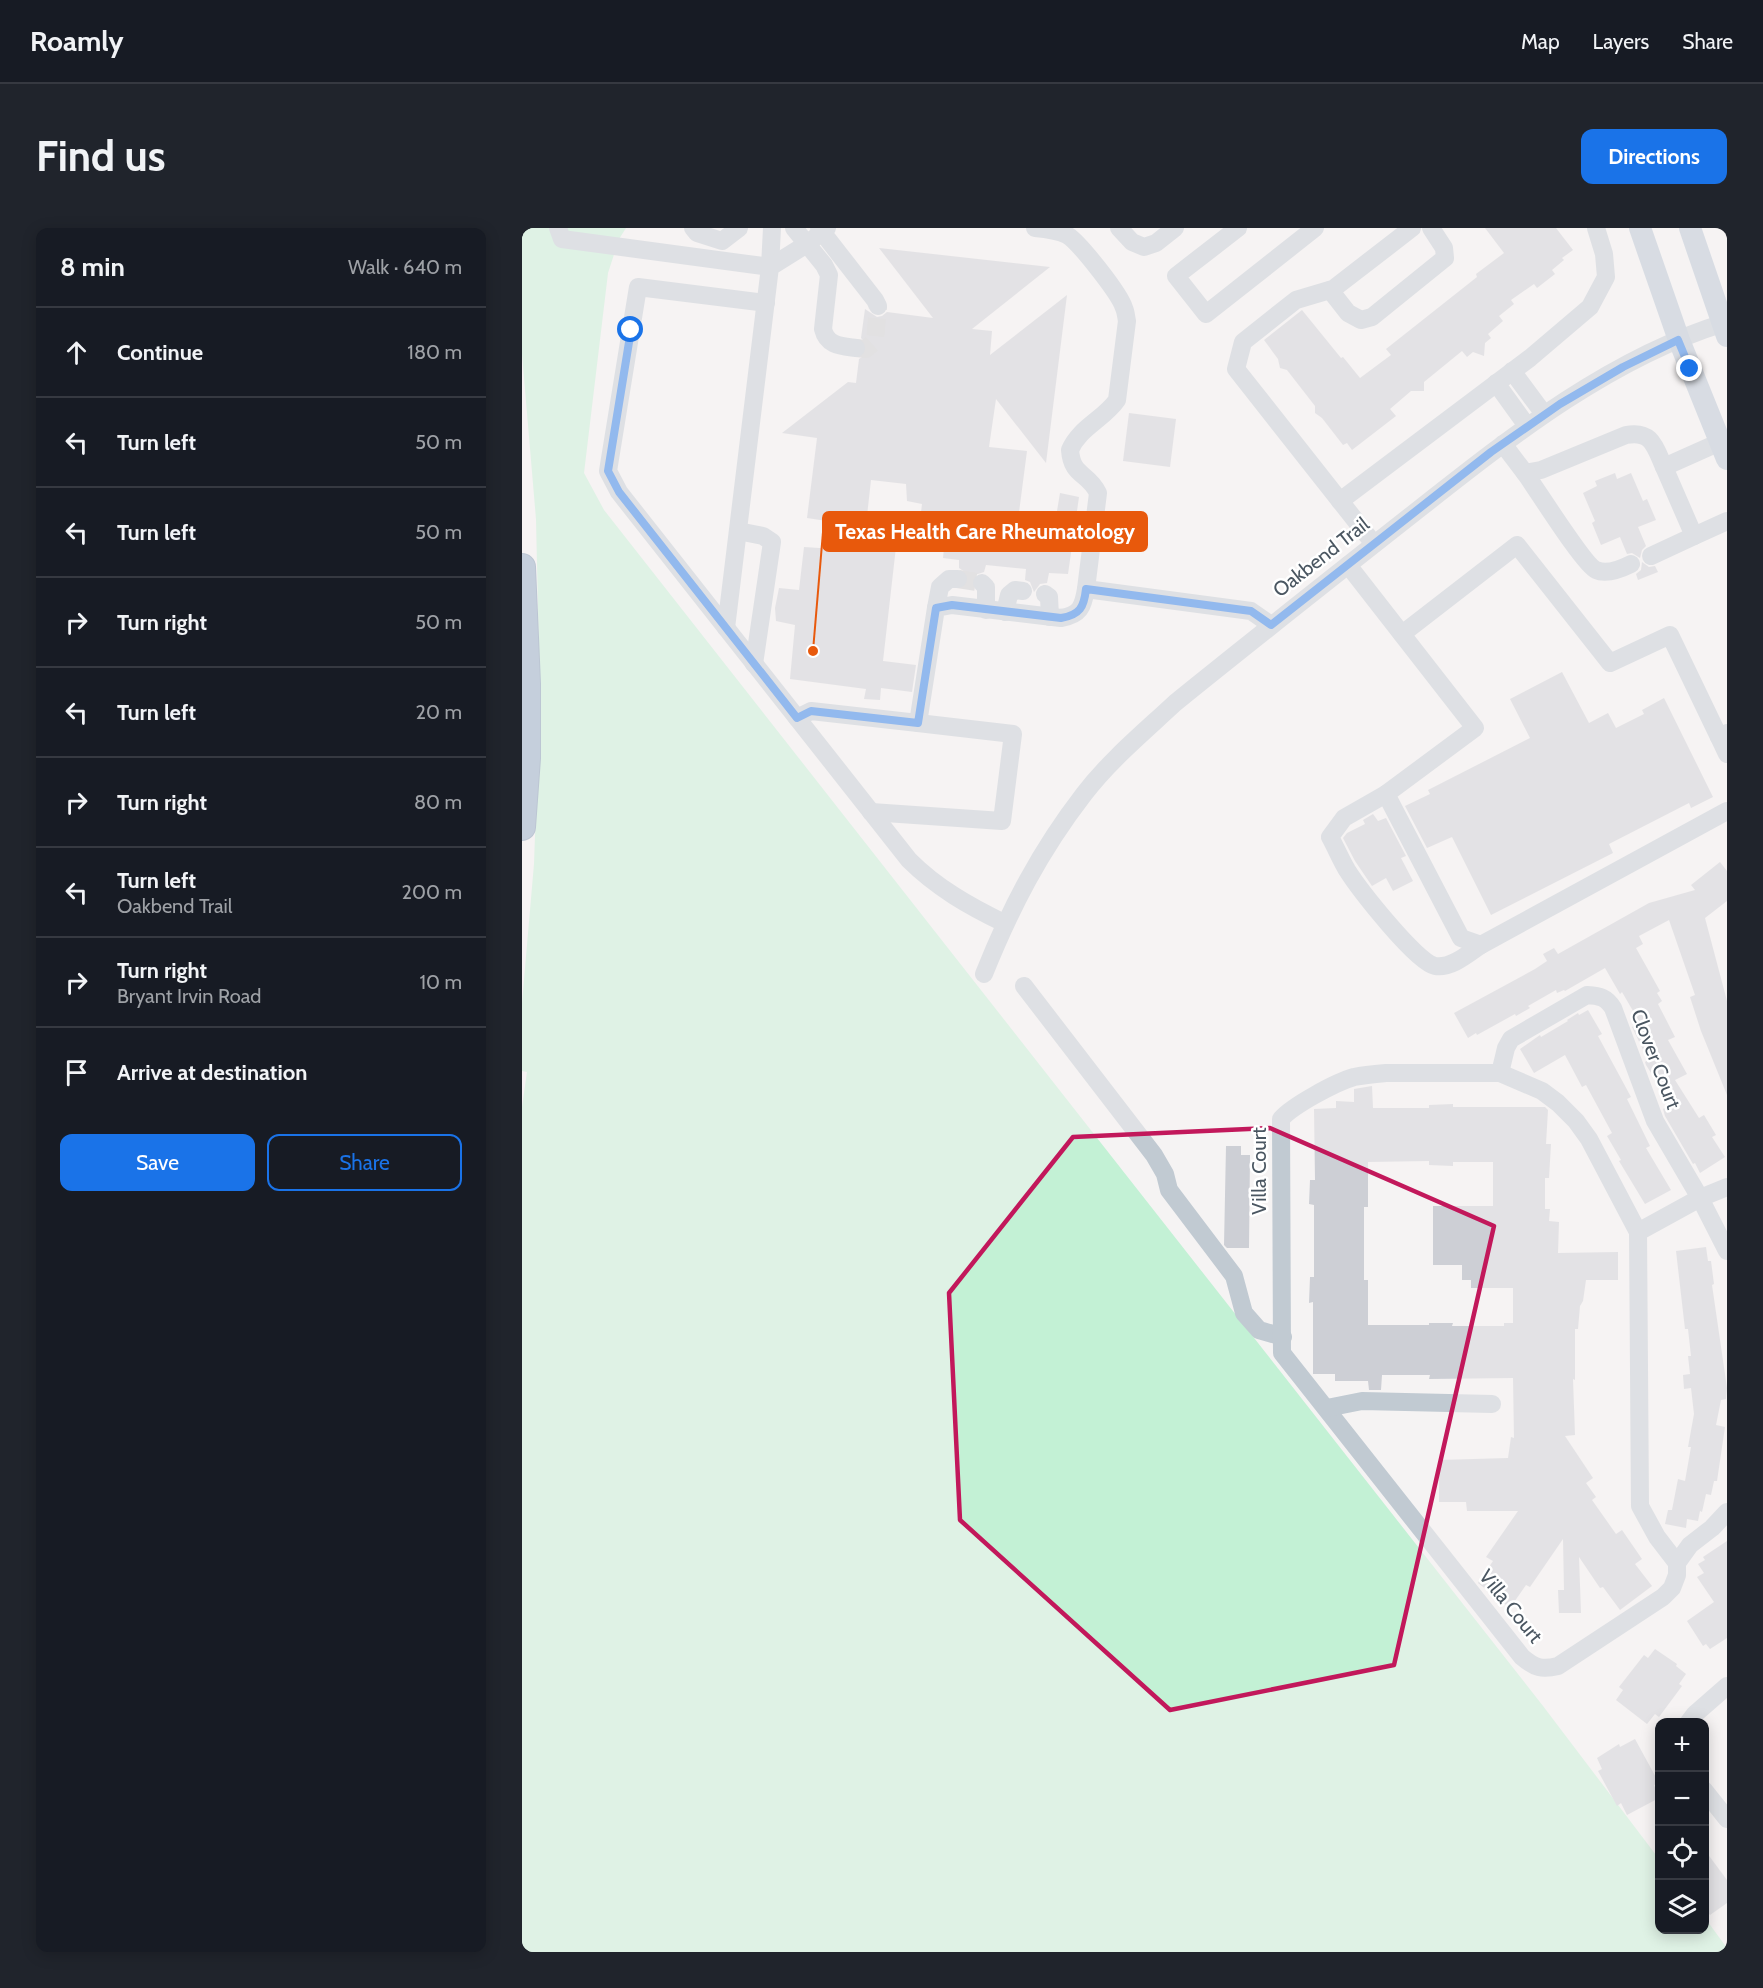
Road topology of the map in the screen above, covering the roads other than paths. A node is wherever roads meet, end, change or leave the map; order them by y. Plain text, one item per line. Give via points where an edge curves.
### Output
1 (558, 228) edge
2 (740, 228) edge
3 (772, 228) edge
4 (794, 228) edge
5 (1035, 228) edge
6 (1119, 228) edge
7 (1175, 228) edge
8 (1238, 228) edge
9 (1315, 228) edge
10 (1412, 228) edge
11 (1431, 228) edge
12 (1596, 228) edge
13 (1640, 228) edge
14 (1690, 228) edge
15 (823, 229) edge
16 (1055, 229) edge
17 (698, 230) edge
18 (807, 244) junction
19 (770, 267) junction
20 (1330, 290) junction
21 (766, 303) junction
22 (878, 306) tunnel mouth
23 (1725, 327) edge
24 (1678, 340) junction
25 (856, 348) dead end
26 (1512, 371) junction
27 (1496, 383) junction
28 (1544, 414) junction
29 (1527, 426) junction
30 (1503, 444) junction
31 (1724, 450) edge
32 (1664, 467) junction
33 (1525, 473) junction
34 (1340, 501) junction
35 (1727, 522) edge
36 (738, 531) junction
37 (1694, 536) junction
38 (1374, 544) junction
39 (1651, 556) dead end
40 (1631, 564) dead end
41 (1348, 565) junction
42 (522, 567) edge
43 (958, 579) dead end
44 (982, 582) dead end
45 (1086, 589) junction
46 (1023, 591) dead end
47 (1045, 594) dead end
48 (936, 608) junction
49 (986, 609) junction
50 (1005, 612) junction
51 (1050, 617) junction
52 (1271, 625) junction
53 (726, 628) junction
54 (1402, 634) junction
55 (754, 664) junction
56 (797, 718) junction
57 (918, 723) junction
58 (1724, 742) edge
59 (1386, 794) junction
60 (1727, 811) edge
61 (871, 812) junction
62 (522, 827) edge
63 (1004, 923) junction
64 (1481, 945) junction
65 (984, 974) dead end
66 (1024, 986) dead end
67 (1500, 1073) junction
68 (1727, 1187) edge
69 (1700, 1198) junction
70 (1638, 1232) junction
71 (1727, 1251) edge
72 (1283, 1337) junction
73 (1492, 1404) dead end
74 (1327, 1408) junction
75 (1727, 1512) edge
76 (1677, 1563) junction
77 (1727, 1686) edge
78 (1692, 1718) edge
79 (1709, 1796) edge
80 (1727, 1819) edge

1 - 19 street via 562,239
2 - 17 street via 722,241
3 - 19 street
4 - 18 street
5 - 16 street
6 - 7 street via 1132,242 1144,247
8 - 9 street via 1176,276 1206,314
10 - 20 street
11 - 20 street via 1444,248 1445,258 1372,317 1361,320 1348,313
12 - 26 street via 1606,277 1590,308
13 - 24 main road
14 - 23 main road
15 - 18 street
15 - 22 street
16 - 45 street via 1078,244 1119,298 1127,321 1118,400 1079,435 1070,450 1074,468 1098,493
18 - 19 street
18 - 25 street via 829,275 825,336 835,345
19 - 21 street
20 - 34 street via 1296,300 1243,342 1236,369
21 - 36 street
21 - 53 street via 638,287 608,471 619,492
23 - 24 street, Oakbend Trail
24 - 28 street, Oakbend Trail
24 - 31 main road
26 - 27 street
26 - 28 street
27 - 29 street
27 - 34 street
28 - 29 street, Oakbend Trail
29 - 30 street, Oakbend Trail
30 - 33 street
30 - 38 street, Oakbend Trail
31 - 32 street
32 - 33 street via 1653,444 1638,433
32 - 37 street
33 - 40 street via 1594,570 1605,573
34 - 38 street
35 - 37 street
36 - 53 street
36 - 55 street via 772,542
37 - 39 street
38 - 41 street, Oakbend Trail
41 - 52 street, Oakbend Trail
41 - 54 street
42 - 62 highway via 527,758
43 - 48 street via 950,579 940,587
44 - 49 street via 986,587
45 - 51 street via 1084,604 1071,617
45 - 52 street via 1251,611
46 - 50 street via 1015,590 1009,596
47 - 51 street via 1049,597
48 - 49 street via 952,605
48 - 57 street
49 - 50 street
50 - 51 street
52 - 63 street, Oakbend Trail via 1175,703 1085,793 1041,856
53 - 55 street
54 - 58 street via 1517,545 1610,663 1670,635
54 - 59 street via 1475,728
55 - 56 street
56 - 57 street via 811,711
56 - 61 street
57 - 61 street via 1012,734 1002,821
59 - 64 street via 1461,939
59 - 64 street via 1344,818 1330,837 1347,871 1419,957 1435,966 1450,964
60 - 64 street
61 - 63 street via 909,860 937,886
63 - 65 street, Oakbend Trail
66 - 72 street via 1155,1155 1169,1190 1234,1276 1244,1313 1259,1330
67 - 69 street, Clover Court via 1511,1039 1587,995 1608,1000 1655,1121
67 - 70 street, Villa Court via 1542,1091 1576,1121
67 - 72 street, Villa Court via 1386,1073 1354,1077 1287,1111 1281,1119 1280,1132
68 - 69 street
69 - 70 street
69 - 71 street
70 - 76 street, Villa Court via 1640,1506 1656,1537
72 - 74 street, Villa Court via 1282,1353
73 - 74 street via 1362,1401
74 - 76 street, Villa Court via 1502,1633 1533,1667 1558,1666 1663,1597 1672,1588
75 - 76 street via 1690,1545
77 - 78 street
79 - 80 street

